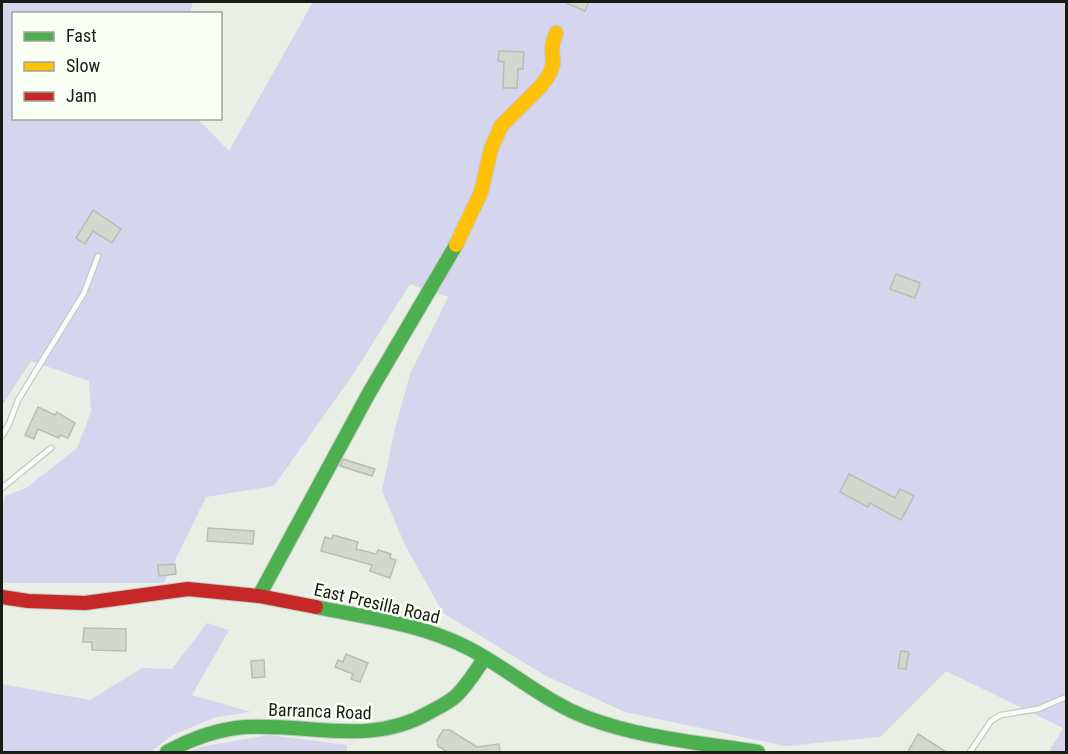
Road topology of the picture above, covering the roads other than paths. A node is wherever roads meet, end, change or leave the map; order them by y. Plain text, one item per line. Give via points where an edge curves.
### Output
1 (555, 33) dead end
2 (98, 256) dead end
3 (2, 436) edge
4 (51, 448) dead end
5 (2, 488) edge
6 (259, 596) junction
7 (2, 597) edge
8 (484, 658) junction
9 (1066, 697) edge
10 (167, 753) edge
11 (758, 753) edge
12 (970, 753) edge

1 - 6 street via 550,73 501,126 491,148 481,192 452,254 369,393
2 - 3 lane via 84,293 18,400
4 - 5 lane
6 - 7 street, East Presilla Road via 188,589 85,603
6 - 8 street, East Presilla Road via 421,628
8 - 10 street, Barranca Road via 459,694 411,723 357,734 287,727 233,728
8 - 11 street, East Presilla Road via 546,697 616,728
9 - 12 lane via 1038,709 1001,715 992,721

